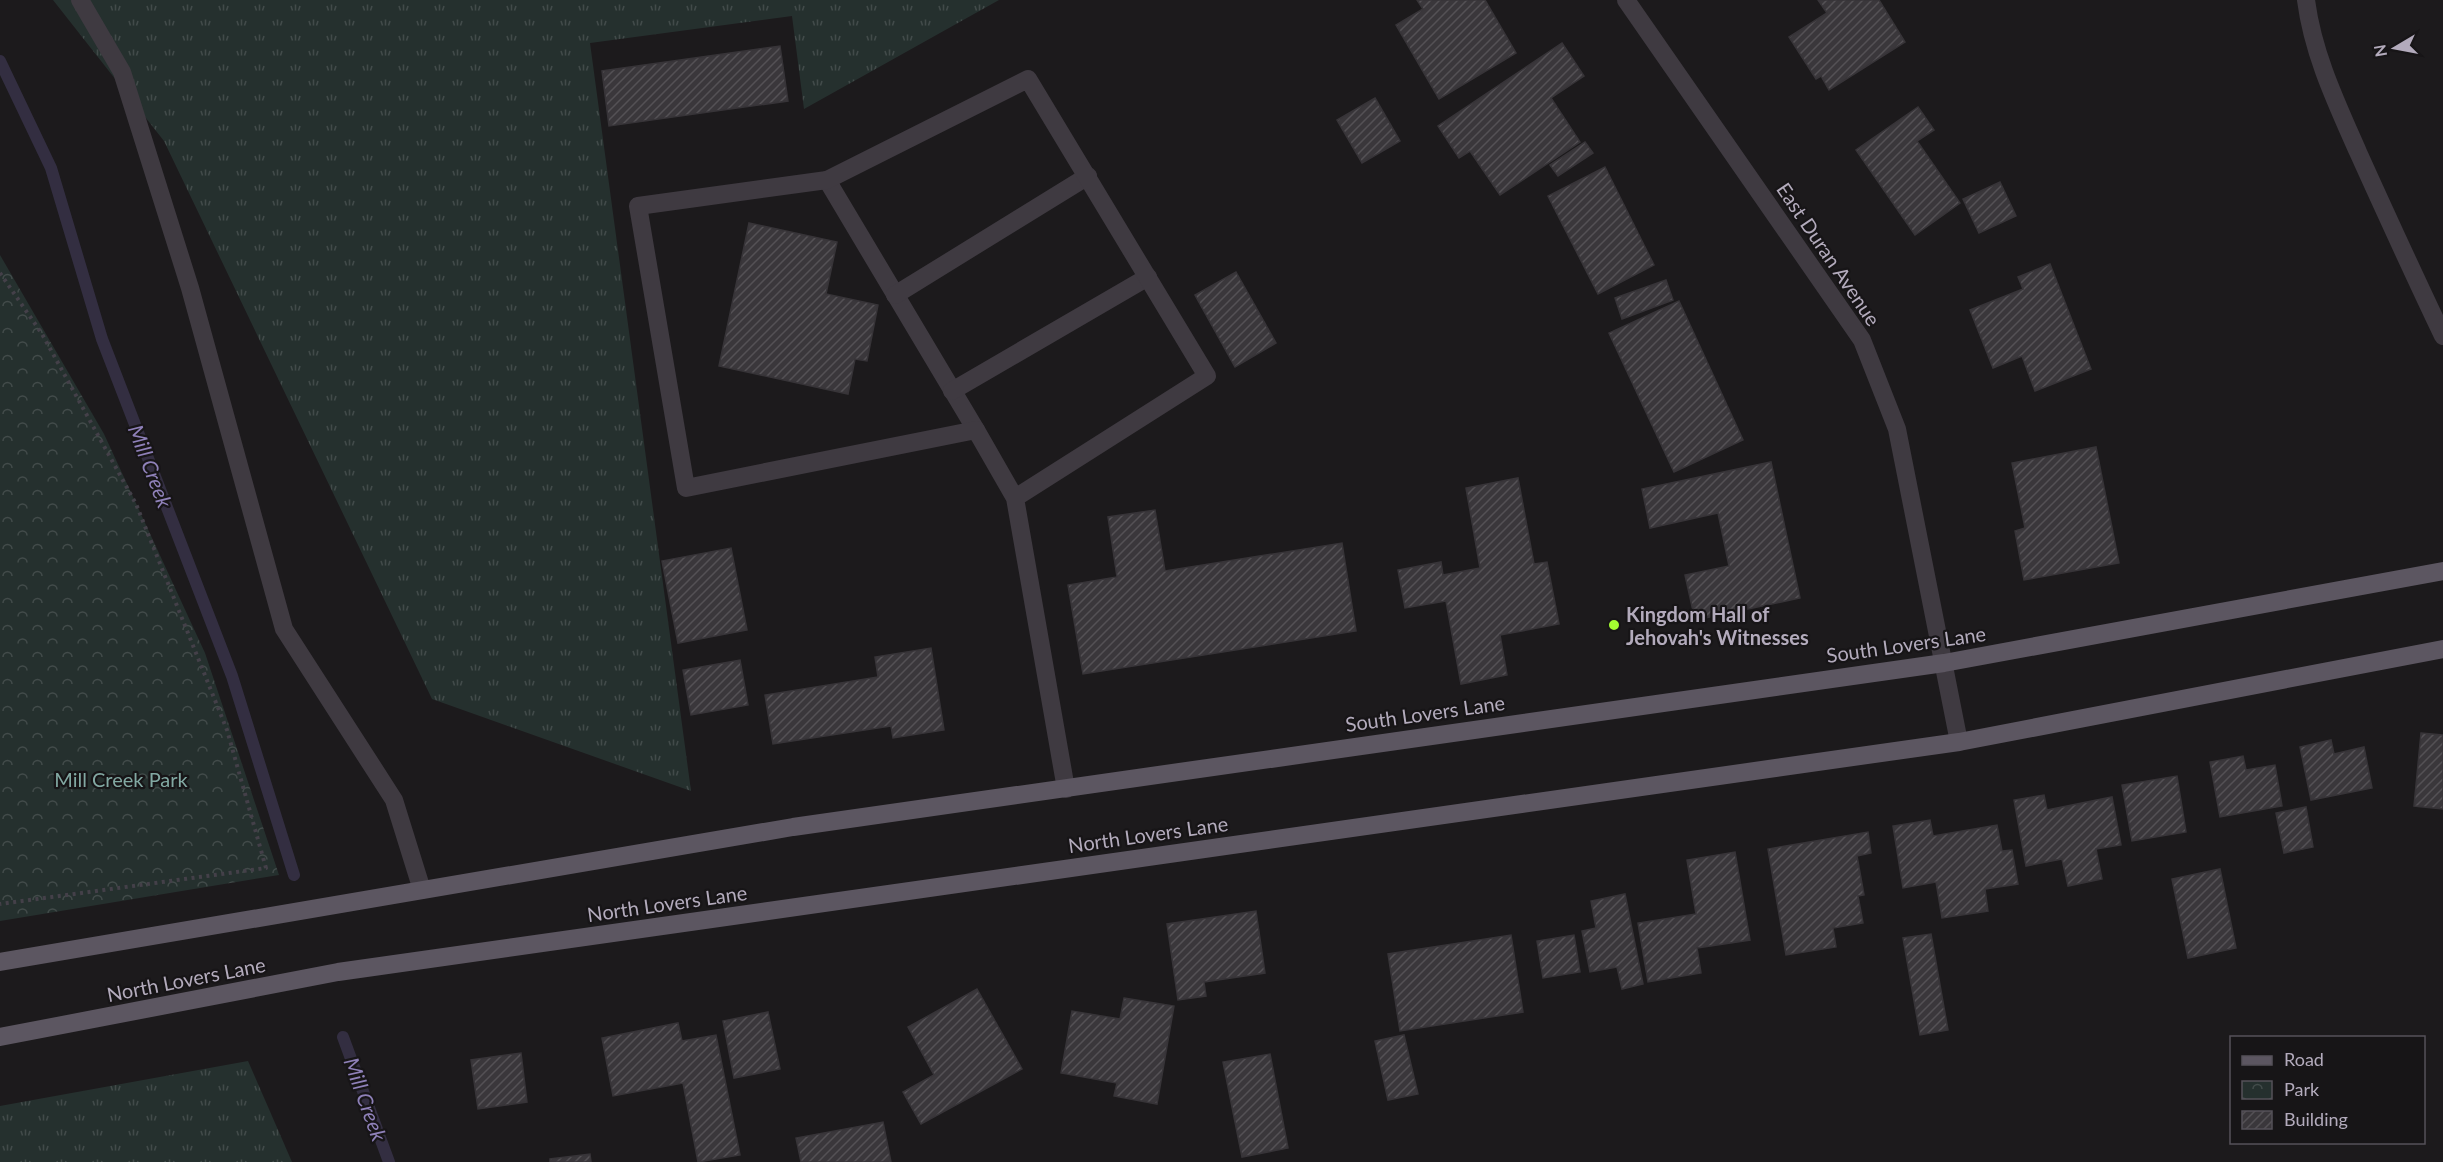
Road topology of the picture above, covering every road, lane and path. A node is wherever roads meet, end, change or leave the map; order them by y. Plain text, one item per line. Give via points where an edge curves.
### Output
1 (80, 0) edge
2 (1626, 0) edge
3 (2306, 0) edge
4 (1088, 177) junction
5 (827, 180) junction
6 (0, 273) edge
7 (1148, 277) junction
8 (895, 295) junction
9 (2443, 336) edge
10 (952, 391) junction
11 (976, 430) junction
12 (1015, 498) junction
13 (2443, 571) edge
14 (2443, 649) edge
15 (1944, 663) junction
16 (1959, 742) junction
17 (1066, 789) junction
18 (422, 890) junction
19 (0, 904) edge
20 (0, 962) edge
21 (0, 1037) edge

1 - 18 street via 122,72 190,288 284,629 394,800
2 - 15 street, East Duran Avenue via 1862,340 1897,429
3 - 9 street via 2315,47 2332,92
4 - 5 street via 1028,79
4 - 7 street
4 - 8 street
5 - 8 street
5 - 11 street via 638,206 686,488
6 - 19 path via 42,334 136,504 227,730 266,868
7 - 10 street
7 - 12 street via 1207,376
8 - 10 street
10 - 11 street
11 - 12 street
12 - 17 street
13 - 15 main road, South Lovers Lane
14 - 16 main road
15 - 16 street, East Duran Avenue
15 - 17 main road, South Lovers Lane
16 - 21 main road, North Lovers Lane via 338,972
17 - 18 main road via 793,827
18 - 20 main road

